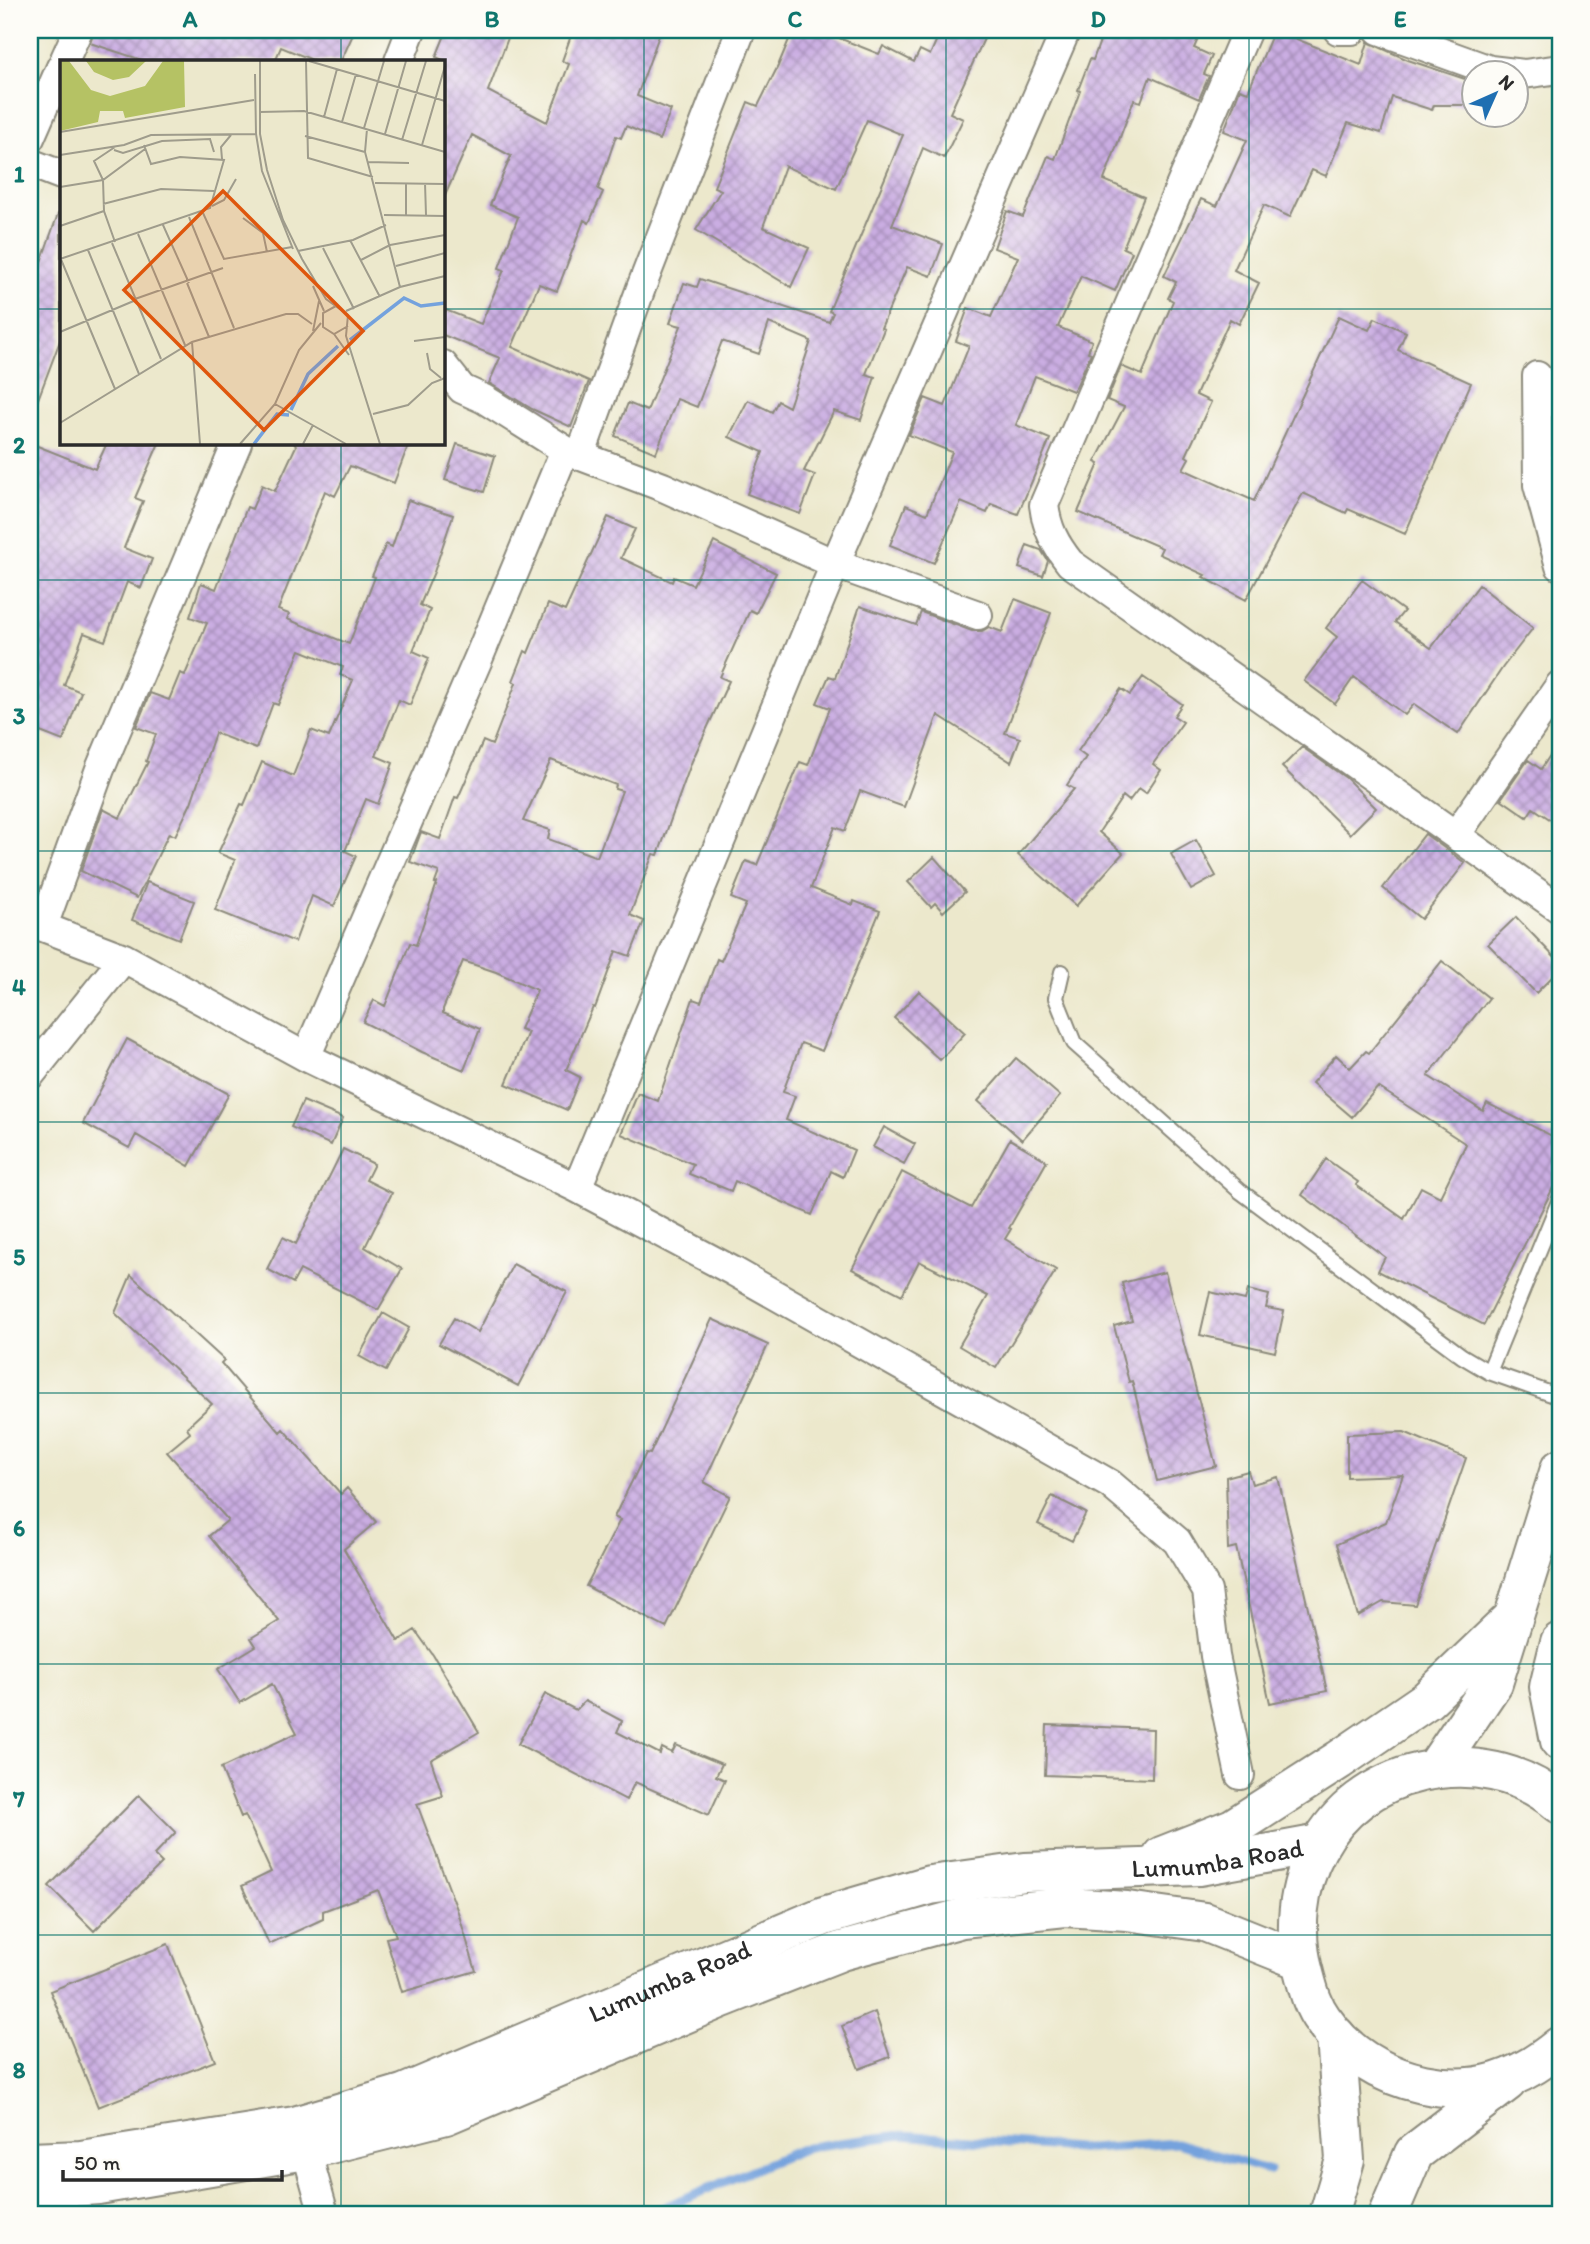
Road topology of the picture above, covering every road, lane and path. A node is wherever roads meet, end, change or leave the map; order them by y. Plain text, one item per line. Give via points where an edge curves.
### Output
1 (78, 30) edge
2 (411, 30) edge
3 (741, 30) edge
4 (1066, 30) edge
5 (1247, 30) edge
6 (1338, 30) edge
7 (1352, 30) edge
8 (1379, 30) edge
9 (64, 60) edge
10 (399, 60) edge
11 (60, 69) edge
12 (1560, 69) edge
13 (30, 138) edge
14 (30, 163) edge
15 (60, 175) edge
16 (444, 366) edge
17 (1537, 376) dead end
18 (237, 444) edge
19 (572, 453) junction
20 (835, 564) junction
21 (1560, 566) edge
22 (978, 615) dead end
23 (1560, 685) edge
24 (1456, 835) junction
25 (1560, 909) edge
26 (36, 924) edge
27 (124, 958) junction
28 (1062, 972) dead end
29 (306, 1058) junction
30 (30, 1075) edge
31 (577, 1188) junction
32 (1560, 1199) edge
33 (1489, 1372) junction
34 (1560, 1397) edge
35 (1560, 1469) edge
36 (1513, 1619) junction
37 (1560, 1642) edge
38 (1560, 1741) edge
39 (1435, 1769) junction
40 (1240, 1776) dead end
41 (1560, 1804) edge
42 (1320, 1844) junction
43 (1130, 1868) junction
44 (1300, 1960) junction
45 (1336, 2036) junction
46 (1560, 2046) edge
47 (1512, 2078) junction
48 (301, 2138) junction
49 (30, 2162) edge
50 (30, 2190) edge
51 (324, 2214) edge
52 (1329, 2214) edge
53 (1388, 2214) edge

1 - 9 street
2 - 10 street
3 - 19 street
4 - 20 street
5 - 24 street via 1044,505 1046,524 1070,563
6 - 7 street
8 - 12 street via 1490,70 1524,74
11 - 13 street
14 - 15 street
16 - 19 street via 462,389
17 - 21 street via 1538,485
18 - 26 street
19 - 20 street via 663,487
19 - 29 street
20 - 22 street
20 - 31 street
23 - 24 street
24 - 25 street
26 - 27 street
27 - 29 street
27 - 30 street
28 - 33 lane via 1056,998 1074,1043 1240,1191
29 - 31 street
31 - 40 street via 1110,1484 1177,1541 1207,1591 1215,1656
32 - 33 lane
33 - 34 lane
35 - 36 main road
36 - 39 main road via 1493,1683
36 - 43 main road via 1427,1700 1339,1760 1233,1828
37 - 38 main road via 1549,1686
39 - 41 main road via 1513,1776
39 - 42 main road via 1400,1778 1369,1794 1341,1816
42 - 43 main road, Lumumba Road via 1199,1867
42 - 44 main road via 1305,1875 1298,1909
43 - 48 main road, Lumumba Road via 1025,1872 930,1885 824,1916
44 - 45 main road via 1312,2001
44 - 48 main road, Lumumba Road via 1205,1922 1127,1911 1065,1907 962,1918 841,1951 446,2115
45 - 47 main road via 1364,2061 1398,2078 1437,2087 1475,2087
45 - 52 main road via 1345,2160
46 - 47 main road
47 - 53 main road via 1414,2153
48 - 49 main road, Lumumba Road
48 - 50 main road, Lumumba Road via 98,2185
48 - 51 street

